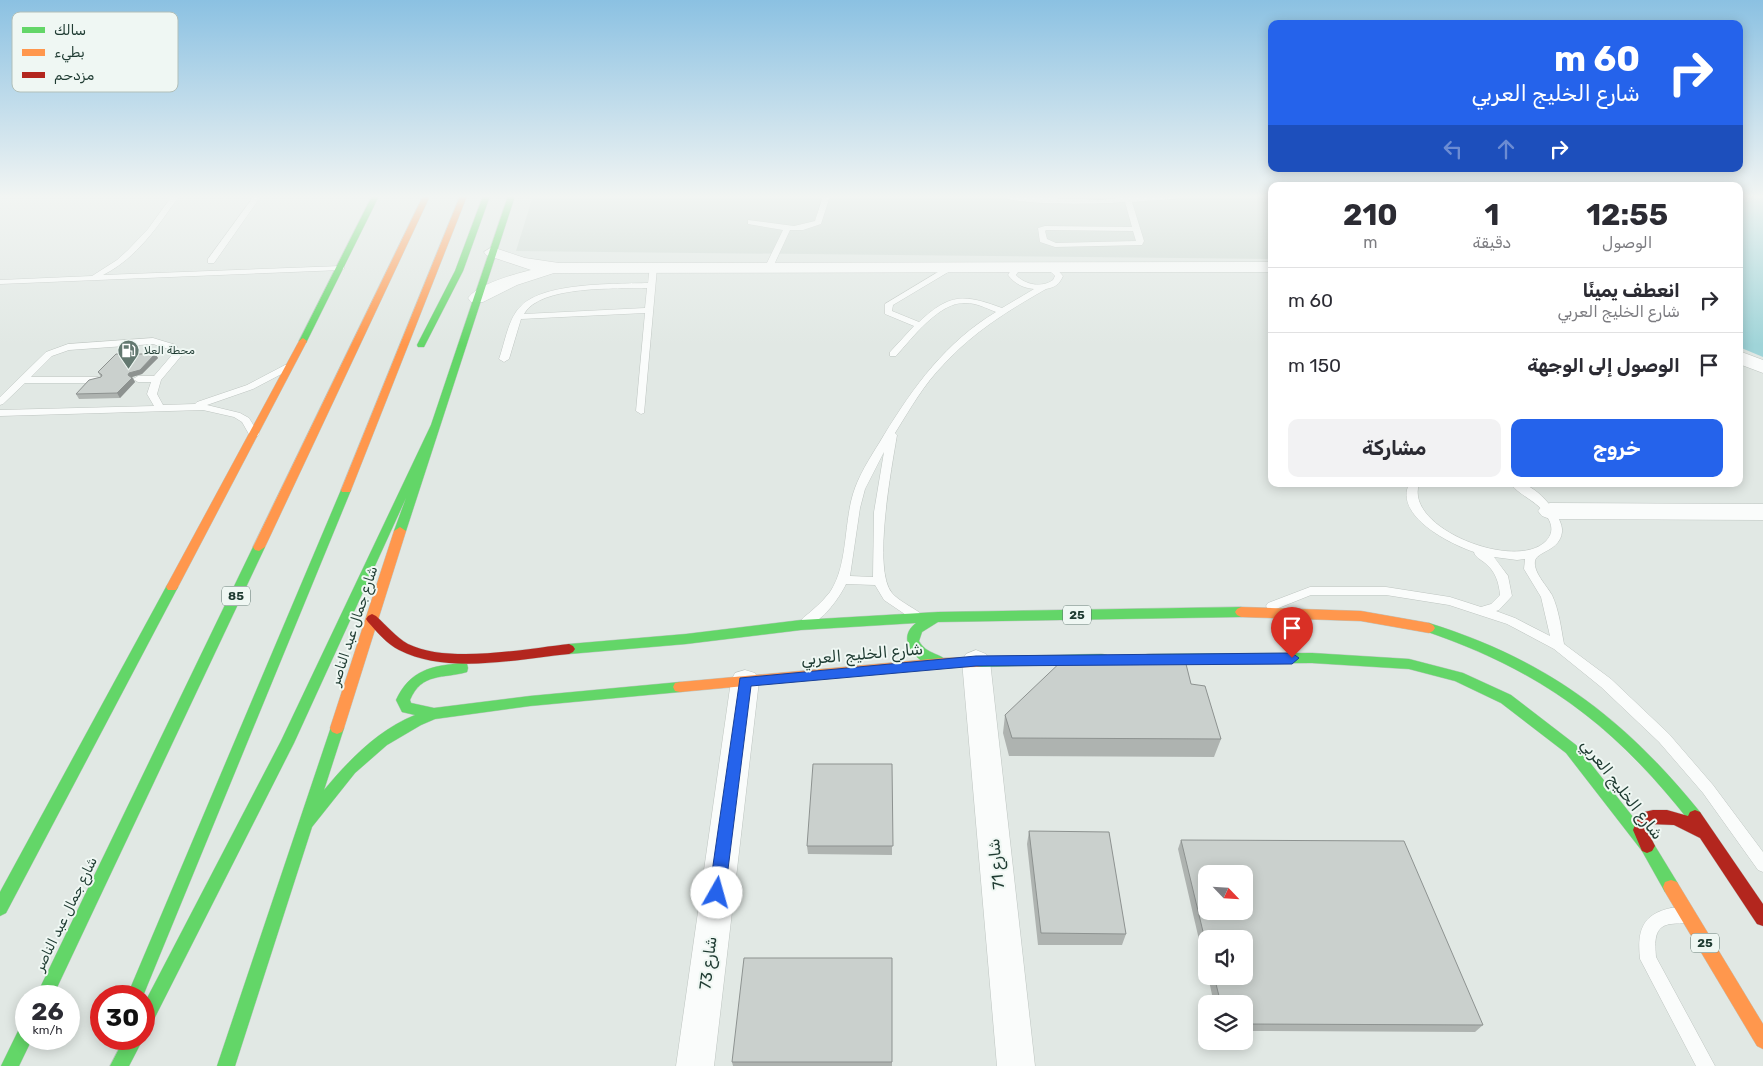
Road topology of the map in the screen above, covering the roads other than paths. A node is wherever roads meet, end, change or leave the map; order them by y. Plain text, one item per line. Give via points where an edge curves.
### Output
1 (135, 246) edge
2 (222, 246) edge
3 (352, 246) edge
4 (403, 246) edge
5 (445, 246) edge
6 (468, 246) edge
7 (494, 246) edge
8 (779, 246) edge
9 (492, 252) junction
10 (211, 261) dead end
11 (769, 267) junction
12 (1268, 267) edge
13 (341, 268) junction
14 (559, 268) junction
15 (653, 268) junction
16 (951, 268) junction
17 (1051, 268) junction
18 (1016, 277) junction
19 (90, 279) junction
20 (0, 282) edge
21 (651, 285) junction
22 (1046, 286) junction
23 (478, 298) junction
24 (1022, 299) junction
25 (649, 310) junction
26 (1001, 311) junction
27 (519, 317) junction
28 (919, 325) junction
29 (893, 354) dead end
30 (414, 358) dead end
31 (504, 359) dead end
32 (1743, 359) edge
33 (292, 364) junction
34 (1763, 367) edge
35 (405, 375) dead end
36 (138, 379) dead end
37 (157, 379) junction
38 (21, 380) junction
39 (98, 380) edge
40 (0, 402) edge
41 (188, 407) junction
42 (160, 408) junction
43 (641, 411) dead end
44 (0, 413) edge
45 (894, 425) junction
46 (433, 427) junction
47 (254, 434) junction
48 (350, 480) junction
49 (1412, 487) edge
50 (1521, 487) edge
51 (1550, 511) junction
52 (1763, 512) edge
53 (1468, 547) junction
54 (1534, 553) junction
55 (843, 580) junction
56 (879, 581) junction
57 (1482, 611) junction
58 (1257, 612) junction
59 (938, 617) junction
60 (920, 618) junction
61 (372, 619) junction
62 (802, 625) junction
63 (686, 639) junction
64 (1558, 646) junction
65 (1114, 659) edge
66 (1134, 659) edge
67 (976, 661) junction
68 (942, 663) junction
69 (745, 682) junction
70 (434, 714) junction
71 (307, 822) junction
72 (1647, 846) junction
73 (1714, 847) junction
74 (1763, 865) edge
75 (0, 908) edge
76 (1689, 917) junction
77 (1763, 918) edge
78 (49, 985) edge
79 (140, 985) edge
80 (155, 999) edge
81 (1763, 1040) edge
82 (18, 1050) edge
83 (128, 1050) edge
84 (10, 1066) edge
85 (119, 1066) edge
86 (226, 1066) edge
87 (695, 1066) edge
88 (1016, 1066) edge
89 (1706, 1066) edge

1 - 19 lane via 122,261
2 - 10 lane
3 - 13 main road
4 - 78 main road, شارع جمال عبد الناصر / 85
5 - 48 main road
6 - 30 main road via 459,271
7 - 9 main road, شارع جمال عبد الناصر
8 - 11 lane
9 - 14 street via 509,260
9 - 23 main road, شارع جمال عبد الناصر
11 - 15 street
11 - 16 street
12 - 17 street
13 - 19 lane
13 - 33 main road
14 - 15 street
14 - 23 street via 500,285
15 - 21 lane
16 - 18 street via 984,268
16 - 28 lane via 888,304 888,312
17 - 18 street
17 - 22 lane via 1059,276 1058,280
18 - 22 lane via 1037,287
18 - 24 lane via 1024,292
19 - 20 lane
21 - 25 lane
21 - 27 lane via 550,292 534,299 523,308
22 - 24 lane
23 - 46 main road, شارع جمال عبد الناصر
24 - 26 lane
25 - 27 lane
25 - 43 lane
26 - 28 lane via 966,300 954,301
26 - 45 lane via 971,331 942,358
27 - 31 lane
28 - 29 lane
32 - 34 street
33 - 41 lane via 250,387
33 - 47 main road
35 - 48 main road
36 - 37 lane
37 - 38 lane via 177,355 173,347 153,341 68,346 49,354
37 - 42 lane via 152,394
38 - 39 lane
38 - 40 lane
41 - 42 lane
41 - 47 lane via 216,408 237,415 246,420
42 - 44 lane
45 - 55 lane via 860,490
45 - 56 lane via 880,512
46 - 61 main road, شارع جمال عبد الناصر
46 - 80 main road via 287,743
47 - 75 main road
48 - 79 main road
49 - 53 lane via 1412,500 1418,512 1436,529
50 - 51 lane
51 - 52 street
51 - 54 lane via 1556,525 1556,537 1548,547
53 - 54 lane via 1492,553
53 - 57 lane via 1486,557 1500,571 1506,584 1506,596 1495,607
54 - 64 lane via 1529,561 1530,569 1547,597
55 - 56 lane
55 - 62 lane via 828,605
56 - 60 lane via 888,597
57 - 58 lane via 1450,601 1386,591 1310,591
57 - 64 lane via 1511,621
58 - 59 main road, شارع الخليج العربي / 25
58 - 73 main road, شارع الخليج العربي / 25 via 1312,612 1416,625 1479,645 1534,671 1559,686 1627,740 1662,777
59 - 60 main road, شارع الخليج العربي / 25
59 - 68 main road via 917,626 912,635 913,645 919,654 929,661
60 - 62 main road, شارع الخليج العربي / 25
61 - 63 main road, شارع الخليج العربي / 25 via 395,644 418,654 449,658
61 - 71 main road, شارع جمال عبد الناصر
62 - 63 main road, شارع الخليج العربي / 25
63 - 70 main road via 626,655 435,671 415,680 404,691 402,700 407,708
64 - 74 lane via 1606,683 1664,738 1708,789
65 - 67 main road, شارع الخليج العربي
66 - 72 main road, شارع الخليج العربي / 25 via 1361,660 1409,664 1458,677 1506,699 1571,750
67 - 68 main road, شارع الخليج العربي
67 - 88 street, شارع 71
68 - 69 main road, شارع الخليج العربي
69 - 70 main road, شارع الخليج العربي via 530,701
69 - 87 street, شارع 73
70 - 71 main road, شارع الخليج العربي via 382,740 350,769
71 - 86 main road, شارع جمال عبد الناصر
72 - 73 main road via 1640,830 1645,818 1659,813 1680,818 1700,830
72 - 76 main road, شارع الخليج العربي / 25
73 - 77 main road, شارع الخليج العربي / 25
76 - 81 main road, شارع الخليج العربي / 25
76 - 89 lane via 1672,916 1658,920 1649,929 1646,942 1648,959
82 - 84 main road
83 - 85 main road

